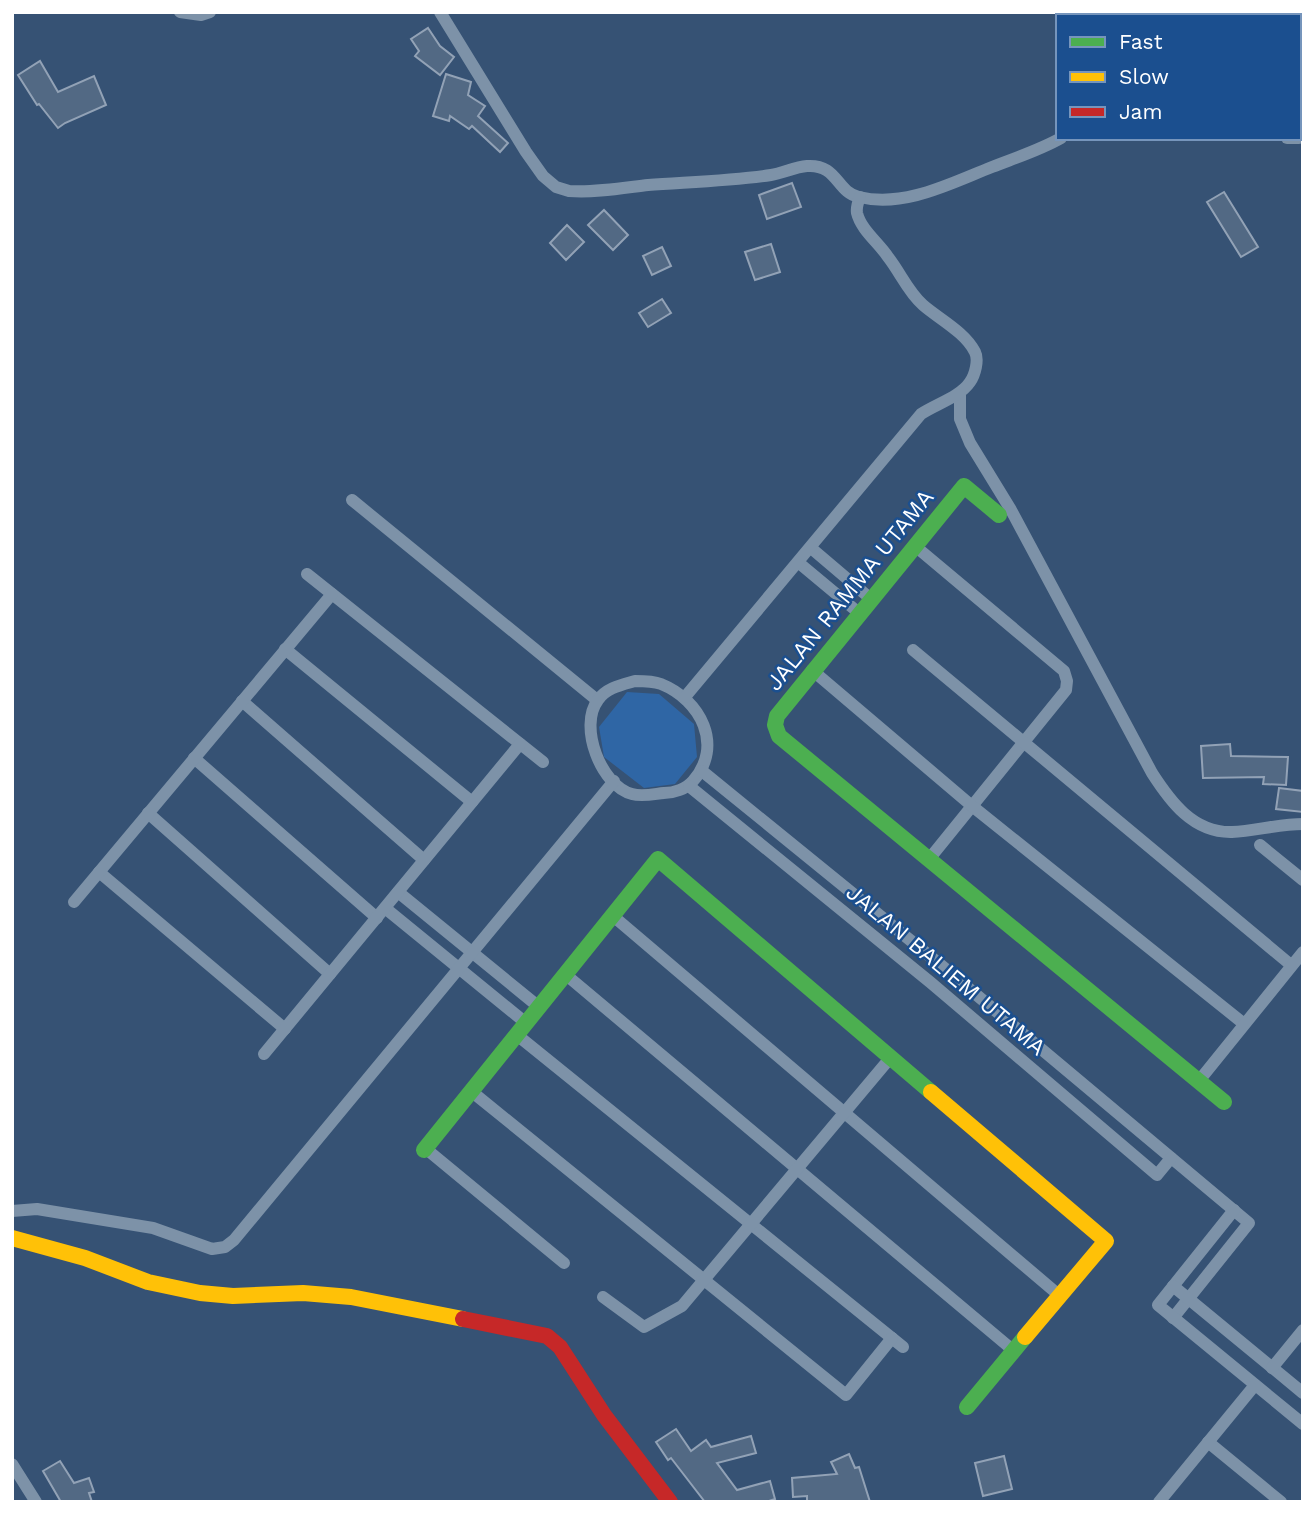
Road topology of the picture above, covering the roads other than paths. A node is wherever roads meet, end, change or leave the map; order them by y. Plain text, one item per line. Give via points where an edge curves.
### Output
1 (180, 12) edge
2 (210, 12) edge
3 (440, 12) edge
4 (1056, 140) edge
5 (860, 197) junction
6 (960, 394) junction
7 (352, 500) dead end
8 (999, 515) dead end
9 (915, 546) junction
10 (811, 548) junction
11 (799, 563) junction
12 (307, 574) dead end
13 (331, 594) junction
14 (871, 599) junction
15 (859, 613) junction
16 (285, 649) junction
17 (914, 650) dead end
18 (812, 670) junction
19 (685, 697) junction
20 (597, 700) junction
21 (242, 701) junction
22 (1025, 743) junction
23 (520, 744) junction
24 (194, 758) junction
25 (542, 762) dead end
26 (702, 771) junction
27 (614, 782) junction
28 (689, 786) junction
29 (472, 802) junction
30 (972, 806) junction
31 (148, 813) junction
32 (1303, 824) edge
33 (1260, 845) dead end
34 (930, 858) junction
35 (424, 860) junction
36 (99, 872) junction
37 (1303, 880) edge
38 (398, 892) junction
39 (74, 902) dead end
40 (381, 913) junction
41 (612, 916) junction
42 (1303, 952) edge
43 (473, 953) junction
44 (1291, 965) junction
45 (459, 969) junction
46 (330, 974) junction
47 (565, 974) junction
48 (539, 1007) junction
49 (1243, 1023) junction
50 (285, 1029) junction
51 (521, 1029) junction
52 (264, 1054) dead end
53 (891, 1057) junction
54 (1198, 1082) junction
55 (471, 1091) junction
56 (1224, 1102) dead end
57 (844, 1113) junction
58 (424, 1149) joint
59 (1171, 1158) junction
60 (797, 1169) junction
61 (1234, 1210) junction
62 (12, 1212) edge
63 (751, 1224) junction
64 (12, 1238) edge
65 (564, 1263) dead end
66 (704, 1280) junction
67 (1173, 1286) junction
68 (1060, 1296) junction
69 (603, 1297) dead end
70 (1188, 1299) junction
71 (1173, 1318) junction
72 (1303, 1330) edge
73 (892, 1338) junction
74 (903, 1346) dead end
75 (1014, 1351) junction
76 (1272, 1368) junction
77 (1255, 1385) junction
78 (1303, 1393) edge
79 (967, 1407) dead end
80 (1303, 1424) edge
81 (1208, 1442) junction
82 (12, 1464) edge
83 (1161, 1501) edge
84 (36, 1502) edge
85 (670, 1502) edge
86 (1281, 1502) edge

1 - 2 street
3 - 5 street via 526,152 556,187 579,192 710,182 816,166
4 - 5 street via 929,192
5 - 6 street via 857,214 862,224 920,303 975,352 974,372
6 - 10 street via 921,414
6 - 32 street via 960,419 970,443 1168,798 1184,815 1220,831
7 - 20 street
8 - 9 street, JALAN RAMMA UTAMA via 964,486
9 - 14 street, JALAN RAMMA UTAMA
9 - 22 street via 1064,671 1066,690
10 - 11 street
10 - 14 street
11 - 15 street
11 - 19 street
12 - 13 street
13 - 16 street
13 - 23 street
14 - 15 street, JALAN RAMMA UTAMA
15 - 18 street, JALAN RAMMA UTAMA
16 - 21 street
16 - 29 street
17 - 22 street
18 - 30 street
18 - 34 street, JALAN RAMMA UTAMA via 777,716 779,736
19 - 20 street via 659,683 635,681 612,688
19 - 26 street via 706,732 709,752
20 - 27 street via 590,719 591,743
21 - 24 street
21 - 35 street
22 - 30 street
22 - 44 street
23 - 25 street
23 - 29 street
24 - 31 street
24 - 40 street
26 - 28 street
26 - 59 street, JALAN BALIEM UTAMA
27 - 28 street via 631,794 646,795
27 - 43 street
28 - 59 street, JALAN BALIEM UTAMA via 1157,1175
29 - 35 street
30 - 34 street
30 - 49 street
31 - 36 street
31 - 46 street
33 - 37 street
34 - 54 street
35 - 38 street
36 - 39 street
36 - 50 street
38 - 40 street
38 - 43 street
40 - 45 street
40 - 46 street
41 - 47 street
41 - 53 street via 659,859
41 - 57 street
42 - 44 street
43 - 45 street
43 - 48 street
44 - 49 street
45 - 51 street
45 - 62 street via 225,1247 212,1249 153,1228 37,1209
46 - 50 street
47 - 48 street
47 - 60 street
48 - 51 street
49 - 54 street
50 - 52 street
51 - 55 street
51 - 63 street
53 - 57 street
53 - 68 street via 1107,1241
54 - 56 street
55 - 58 street
55 - 66 street
57 - 60 street
57 - 68 street
58 - 65 street
59 - 61 street, JALAN BALIEM UTAMA
60 - 63 street
60 - 75 street
61 - 67 street
61 - 70 street, JALAN BALIEM UTAMA via 1250,1223
63 - 66 street
63 - 73 street
64 - 85 street via 188,1291 351,1297 547,1336 560,1347
66 - 69 street via 682,1306 643,1327
66 - 73 street via 846,1395
67 - 70 street
67 - 71 street via 1157,1305
68 - 75 street
70 - 71 street
70 - 76 street
71 - 77 street
72 - 76 street
73 - 74 street
75 - 79 street
76 - 78 street
77 - 80 street
77 - 81 street
81 - 83 street
81 - 86 street
82 - 84 street

